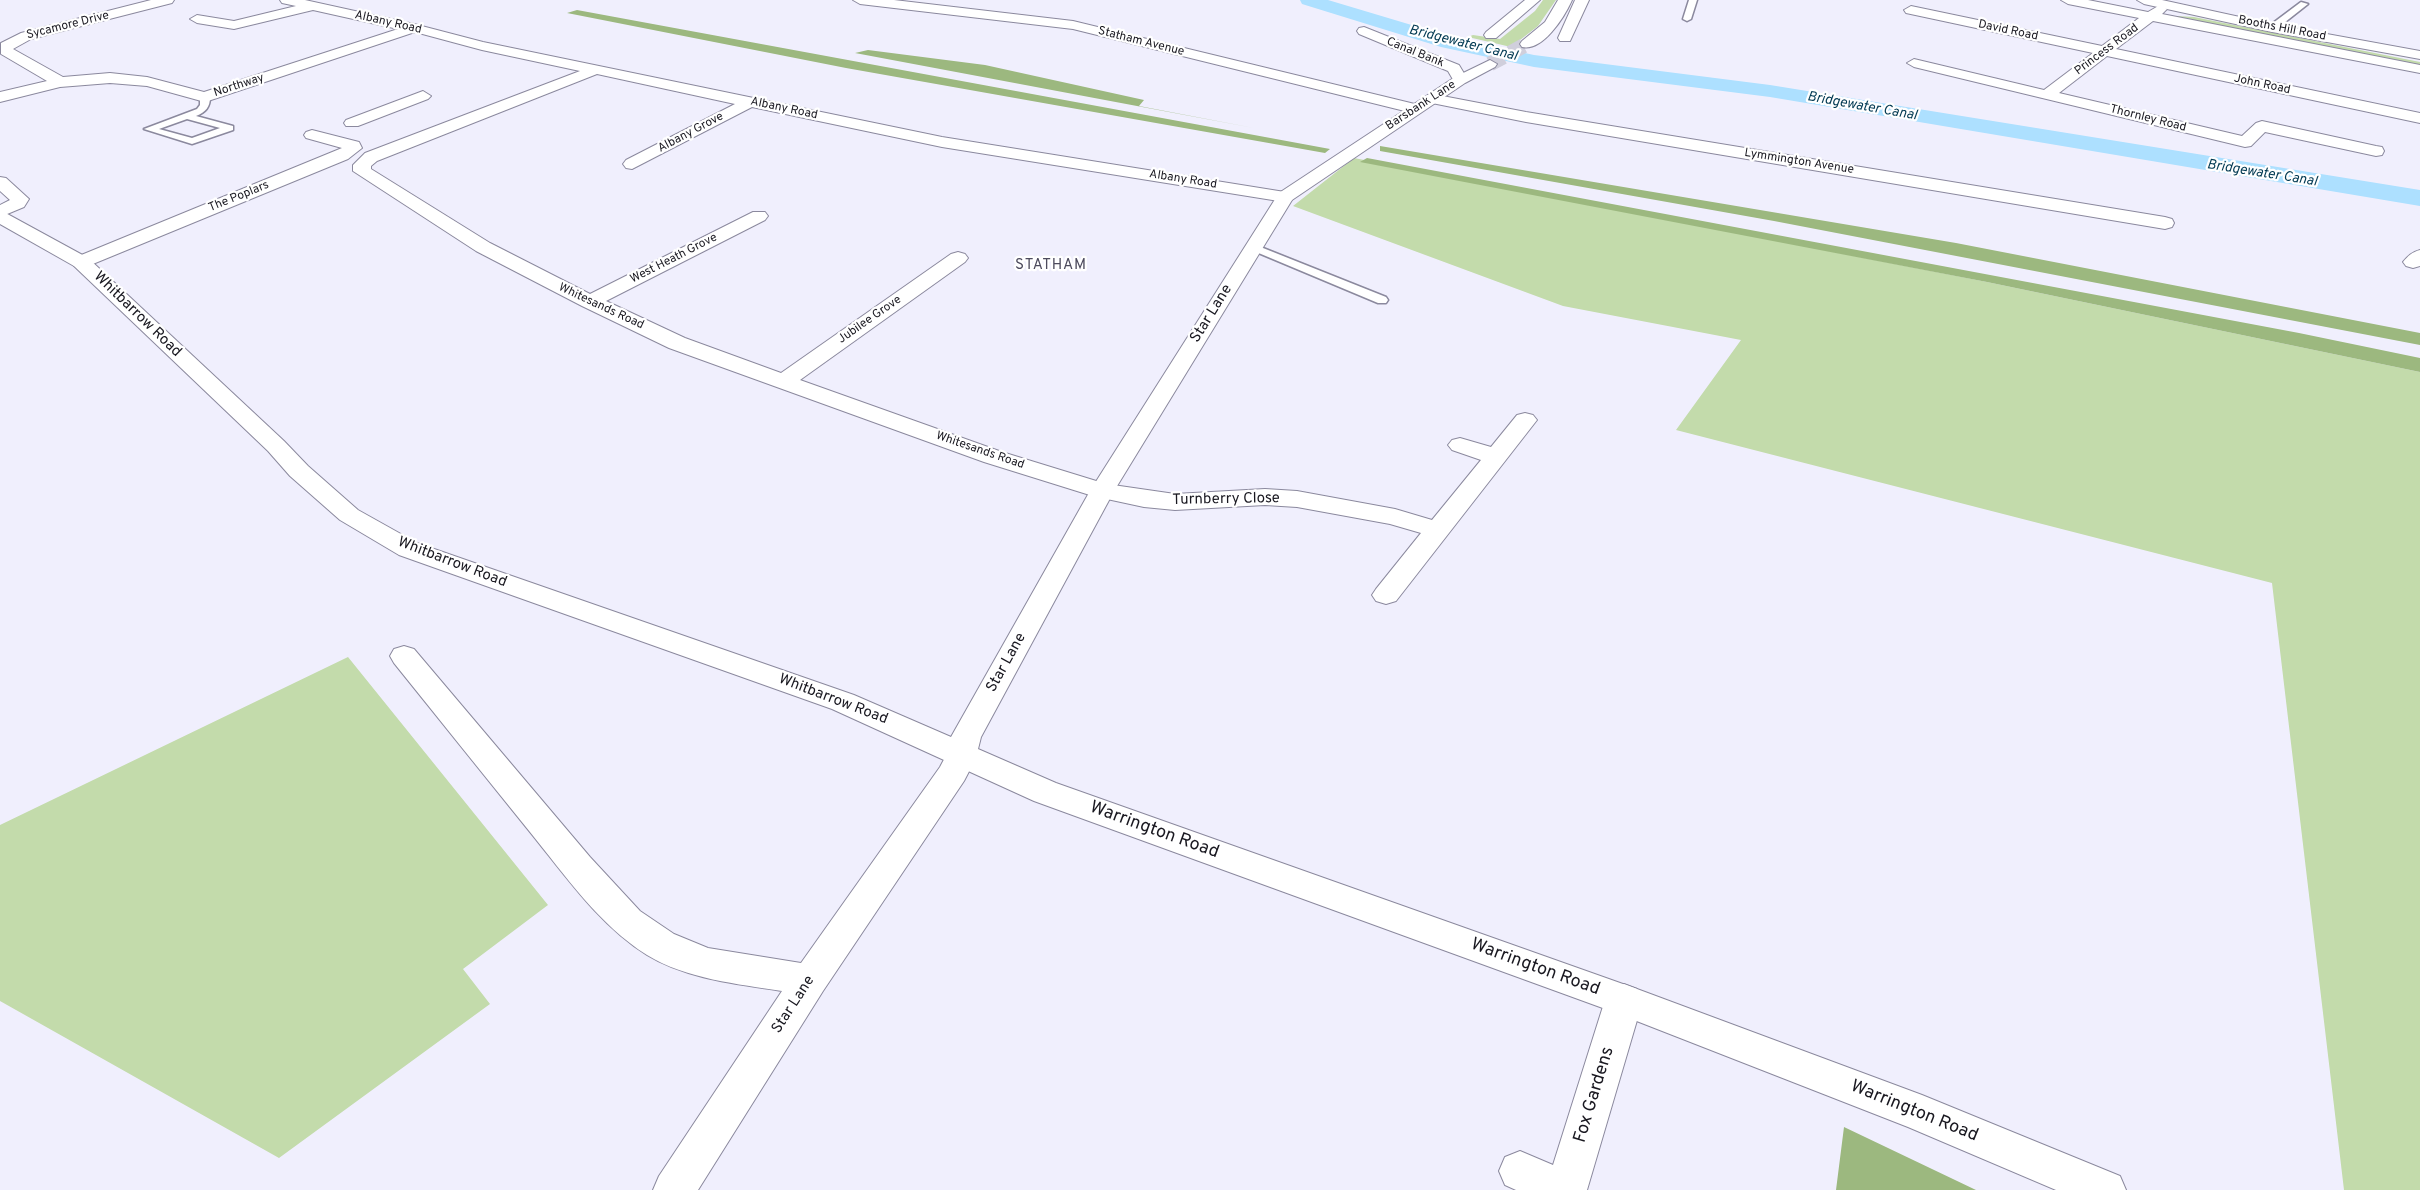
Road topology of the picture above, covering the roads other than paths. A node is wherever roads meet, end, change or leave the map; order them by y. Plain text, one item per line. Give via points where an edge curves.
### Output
1 (167, 0) edge
2 (287, 0) edge
3 (860, 0) edge
4 (1534, 0) edge
5 (1565, 0) edge
6 (1582, 0) edge
7 (1693, 0) edge
8 (2068, 0) edge
9 (2144, 0) edge
10 (2304, 4) dead end
11 (312, 5) junction
12 (2166, 5) junction
13 (1025, 6) dead end
14 (1911, 10) dead end
15 (2150, 16) junction
16 (1008, 18) junction
17 (197, 19) dead end
18 (1686, 20) dead end
19 (414, 28) junction
20 (2272, 28) junction
21 (1364, 31) dead end
22 (1492, 34) dead end
23 (1565, 38) dead end
24 (1527, 44) tunnel mouth
25 (2104, 52) junction
26 (2420, 55) edge
27 (1914, 63) dead end
28 (1490, 64) tunnel mouth
29 (2420, 69) edge
30 (595, 70) junction
31 (1460, 80) junction
32 (60, 82) junction
33 (2048, 95) junction
34 (423, 96) dead end
35 (0, 97) edge
36 (205, 97) junction
37 (1432, 99) junction
38 (750, 102) junction
39 (388, 109) junction
40 (1417, 109) junction
41 (187, 116) junction
42 (2420, 118) edge
43 (352, 123) dead end
44 (453, 125) junction
45 (312, 135) dead end
46 (1353, 151) joint
47 (2376, 151) dead end
48 (632, 164) dead end
49 (0, 182) edge
50 (1285, 198) junction
51 (0, 212) edge
52 (0, 216) edge
53 (759, 216) dead end
54 (2181, 237) dead end
55 (1253, 247) junction
56 (958, 258) dead end
57 (81, 262) junction
58 (1382, 300) dead end
59 (589, 302) junction
60 (783, 382) junction
61 (1525, 420) dead end
62 (1460, 445) dead end
63 (1496, 457) junction
64 (1102, 491) junction
65 (1437, 530) junction
66 (1386, 596) dead end
67 (404, 656) dead end
68 (961, 756) junction
69 (810, 980) junction
70 (1624, 1000) junction
71 (1520, 1171) dead end
72 (674, 1190) edge
73 (1562, 1190) edge
74 (1566, 1190) edge
75 (2106, 1190) edge

1 - 32 street, Sycamore Drive via 38,33 6,46 6,51
2 - 11 street, Albany Road
3 - 16 street, Statham Avenue
4 - 22 street
5 - 24 street via 1557,18 1544,33
6 - 23 street
7 - 18 lane
8 - 15 street
9 - 12 street, Booths Hill Road
10 - 20 lane
11 - 17 street via 246,24
11 - 19 street, Albany Road
12 - 15 street, Princess Road
12 - 20 street, Booths Hill Road
13 - 16 street
14 - 25 street, David Road
15 - 25 street, Princess Road
15 - 29 street
16 - 40 street, Statham Avenue via 1073,25
19 - 30 street, Albany Road
19 - 36 street, Northway
20 - 26 street, Booths Hill Road
21 - 31 street, Canal Bank via 1454,68
25 - 33 street, Princess Road
25 - 42 street, John Road
27 - 33 street, Thornley Road
28 - 31 street, Barsbank Lane
30 - 38 street, Albany Road
30 - 44 street, Whitesands Road
31 - 37 street, Barsbank Lane
32 - 35 street, Northway
32 - 36 street, Northway via 110,78 137,80
33 - 47 street, Thornley Road via 2245,142 2262,126
34 - 39 street
36 - 41 lane via 203,108
37 - 40 street, Barsbank Lane
37 - 54 street, Lymmington Avenue via 1526,117 2172,219
38 - 48 street, Albany Grove
38 - 50 street, Albany Road via 942,142
39 - 43 street
39 - 44 street
40 - 46 street, Barsbank Lane
41 - 41 lane via 204,121 230,128 192,141 149,128
44 - 59 street, Whitesands Road via 371,157 362,165 362,171 483,247
45 - 57 street, The Poplars via 354,148
46 - 50 street, Star Lane
49 - 51 street via 20,199
50 - 55 street, Star Lane
52 - 57 street, Whitbarrow Road
53 - 59 street, West Heath Grove
55 - 58 lane
55 - 64 street, Star Lane
56 - 60 street, Jubilee Grove
57 - 68 street, Whitbarrow Road via 349,515 408,549 843,702 907,728
59 - 60 street, Whitesands Road via 677,343
60 - 64 street, Whitesands Road
61 - 63 street
62 - 63 street
63 - 65 street
64 - 65 street, Turnberry Close via 1175,502 1264,497 1297,499 1395,517
64 - 68 street, Star Lane via 966,737
65 - 66 street
67 - 69 street via 578,867 627,921 661,945 706,963
68 - 69 street, Star Lane via 953,773
68 - 70 street, Warrington Road via 1045,792
69 - 72 street, Star Lane
70 - 74 street, Fox Gardens
70 - 75 street, Warrington Road via 1922,1114
71 - 73 street

